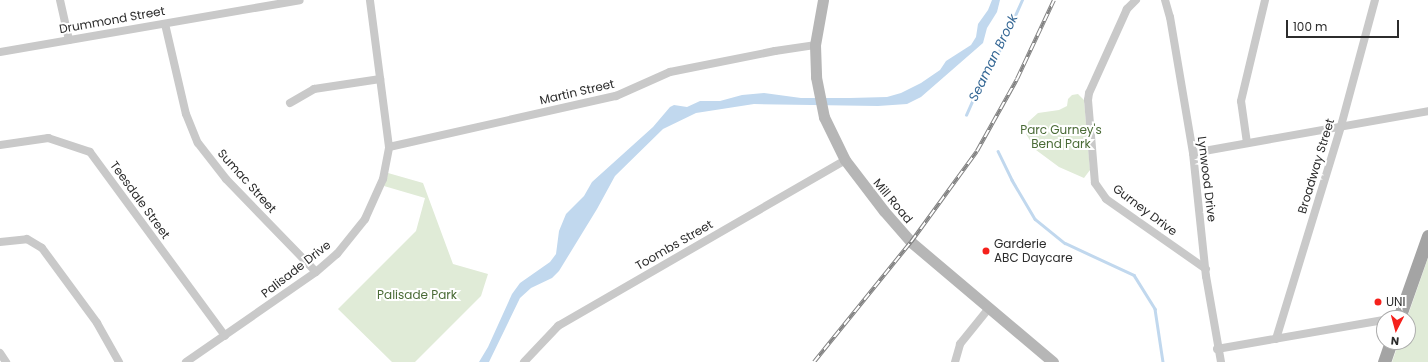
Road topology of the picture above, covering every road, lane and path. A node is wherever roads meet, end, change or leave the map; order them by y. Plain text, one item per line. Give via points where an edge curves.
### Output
1 (60, 0) edge
2 (240, 0) edge
3 (300, 0) edge
4 (370, 0) edge
5 (823, 0) edge
6 (1136, 0) edge
7 (1165, 0) edge
8 (1265, 0) edge
9 (1376, 0) edge
10 (242, 9) junction
11 (165, 24) junction
12 (69, 40) junction
13 (815, 45) junction
14 (0, 52) edge
15 (380, 79) junction
16 (290, 103) dead end
17 (1428, 111) edge
18 (1341, 126) junction
19 (1247, 143) junction
20 (0, 145) edge
21 (389, 146) junction
22 (1193, 153) junction
23 (845, 160) junction
24 (1428, 236) edge
25 (0, 242) edge
26 (1206, 269) junction
27 (316, 272) junction
28 (989, 308) junction
29 (1401, 310) edge
30 (1376, 321) edge
31 (225, 336) junction
32 (1276, 339) junction
33 (1218, 348) junction
34 (1388, 350) edge
35 (0, 353) edge
36 (6, 362) edge
37 (119, 362) edge
38 (186, 362) edge
39 (524, 362) edge
40 (955, 362) edge
41 (1053, 362) edge
42 (1221, 362) edge
43 (1384, 362) edge

1 - 12 street
2 - 10 street
3 - 10 street, Drummond Street
4 - 15 street, Palisade Drive
5 - 13 street, Mill Road
6 - 26 street, Gurney Drive via 1126,9 1089,93 1095,183 1106,199
7 - 22 street, Lynwood Drive
8 - 19 street via 1241,101
9 - 18 street, Broadway Street
10 - 11 street, Drummond Street
11 - 12 street, Drummond Street
11 - 27 street, Sumac Street via 186,114 198,143 226,179
12 - 14 street, Drummond Street
13 - 21 street, Martin Street via 670,72 616,96
13 - 23 street, Mill Road via 816,77 824,117
15 - 16 street via 314,89
15 - 21 street, Palisade Drive
17 - 18 street
18 - 19 street
18 - 32 street, Broadway Street
19 - 22 street
20 - 31 street, Teesdale Street via 48,138 90,152
21 - 27 street, Palisade Drive via 383,179 365,219 337,254
22 - 26 street, Lynwood Drive
23 - 28 street, Mill Road via 899,230
23 - 39 street, Toombs Street via 558,326
24 - 29 main road
25 - 37 street via 27,239 42,248 97,323
26 - 33 street, Lynwood Drive
27 - 31 street, Palisade Drive
28 - 40 street via 960,344
28 - 41 street, Mill Road
30 - 32 street
31 - 38 street, Palisade Drive
32 - 33 street
33 - 42 street, Lynwood Drive
34 - 43 main road
35 - 36 street

